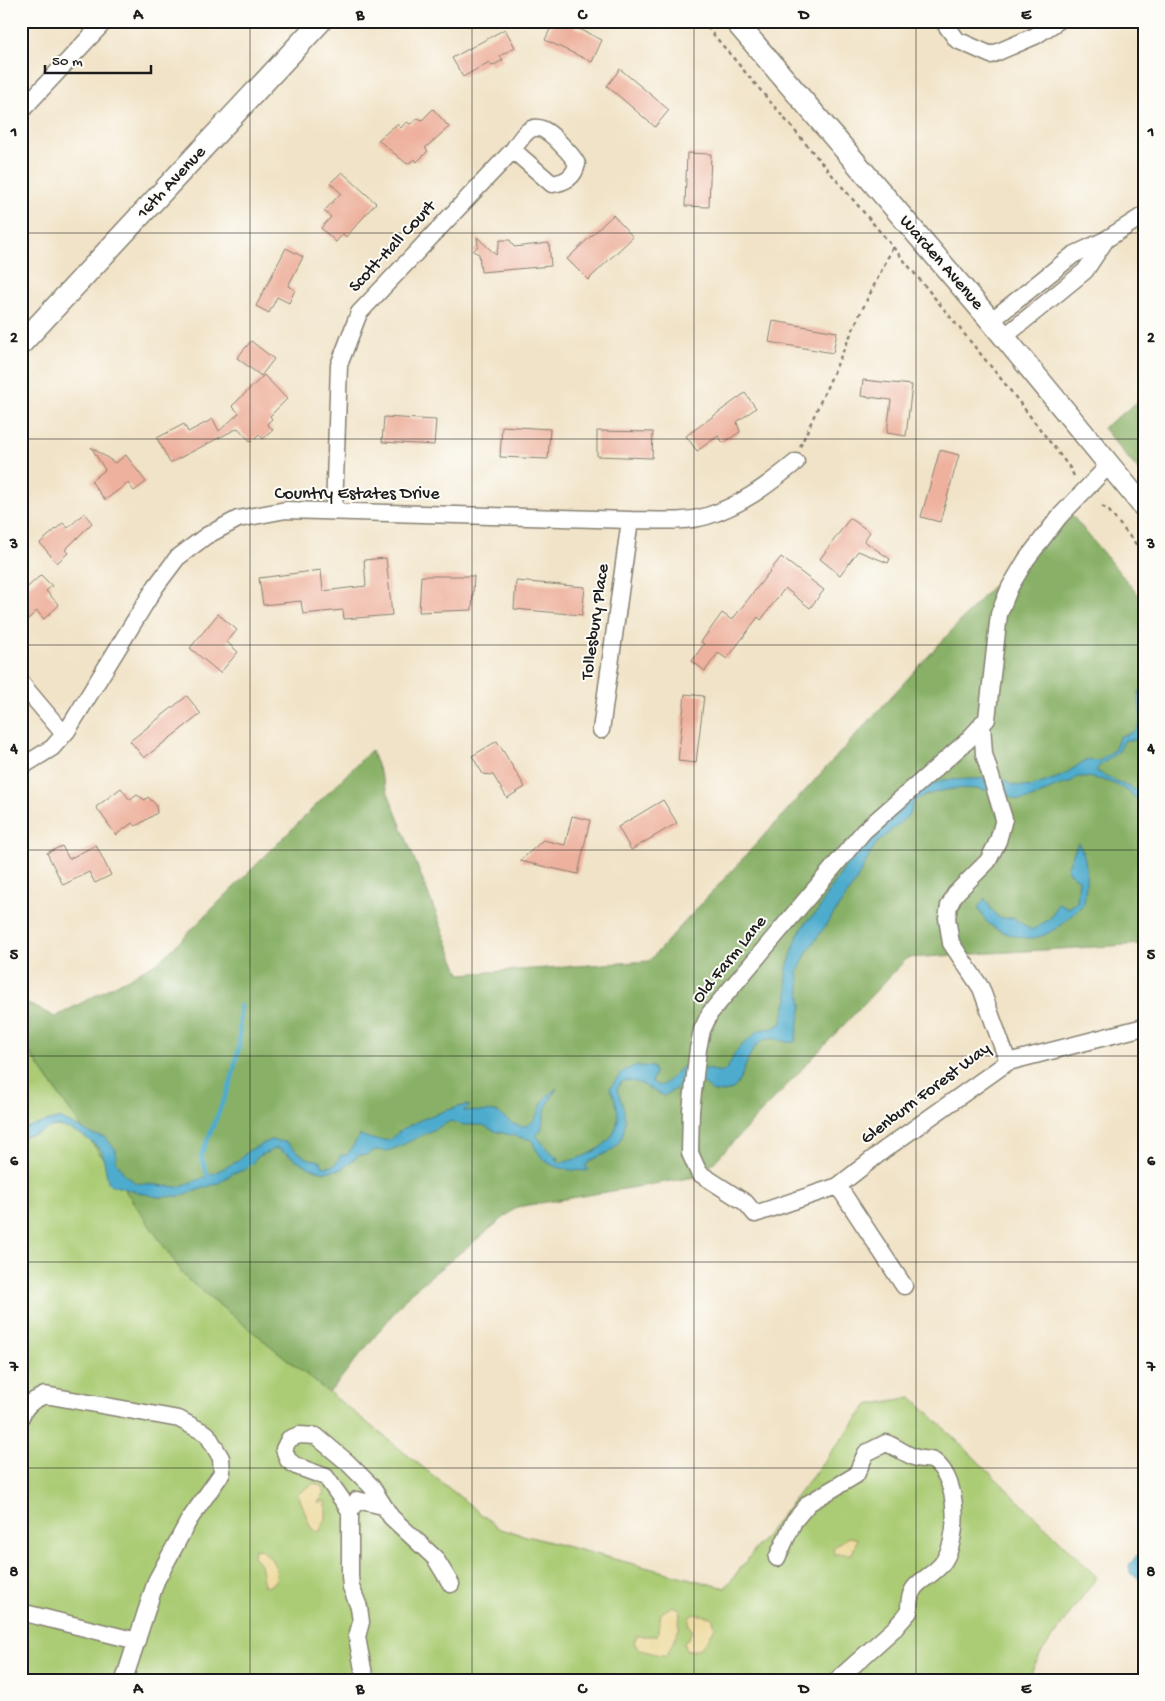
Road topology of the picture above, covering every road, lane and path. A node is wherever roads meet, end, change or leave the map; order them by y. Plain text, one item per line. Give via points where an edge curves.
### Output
1 (105, 21) edge
2 (321, 21) edge
3 (702, 21) edge
4 (735, 21) edge
5 (943, 21) edge
6 (1058, 21) edge
7 (21, 112) edge
8 (513, 150) dead end
9 (1144, 215) edge
10 (894, 247) junction
11 (998, 329) junction
12 (21, 344) edge
13 (796, 462) joint
14 (1109, 465) junction
15 (1074, 476) dead end
16 (1102, 506) dead end
17 (1144, 508) edge
18 (334, 511) junction
19 (630, 520) junction
20 (1144, 554) edge
21 (21, 683) edge
22 (982, 723) junction
23 (601, 730) dead end
24 (64, 734) junction
25 (23, 763) edge
26 (1144, 1027) edge
27 (1008, 1062) junction
28 (838, 1186) junction
29 (904, 1286) dead end
30 (21, 1417) edge
31 (383, 1506) junction
32 (350, 1511) junction
33 (777, 1558) dead end
34 (451, 1584) dead end
35 (21, 1612) edge
36 (136, 1641) junction
37 (124, 1680) edge
38 (365, 1680) edge
39 (837, 1680) edge

1 - 7 street
2 - 12 main road, 16th Avenue
3 - 10 path
4 - 11 main road, Warden Avenue
5 - 6 street via 957,40 991,56 1036,36
8 - 18 street, Scott-Hall Court via 359,313 339,365
9 - 11 street via 1105,240 1073,255
10 - 13 path via 802,439
10 - 15 path via 1006,385
11 - 14 main road, Warden Avenue
13 - 19 street, Country Estates Drive via 752,497 707,516
14 - 17 main road, Warden Avenue
14 - 22 street, Glenburn Forest Way via 1059,517 1010,587 999,614 986,718
16 - 20 path
18 - 19 street, Country Estates Drive
18 - 24 street, Country Estates Drive via 286,510 238,519 183,552 156,586
19 - 23 street, Tollesbury Place
21 - 24 street
22 - 27 street, Glenburn Forest Way via 984,754 1004,819 988,861 955,894 947,918 951,943 981,988
22 - 28 street, Old Farm Lane via 967,741 864,831 710,1013 702,1030 690,1144 690,1153 699,1173 746,1203 756,1214
24 - 25 street, Country Estates Drive via 52,748
26 - 27 street
27 - 28 street, Glenburn Forest Way
28 - 29 street
30 - 36 street via 32,1400 45,1395 179,1419 207,1434 221,1458 222,1473 189,1520 156,1581
31 - 32 street via 357,1500
31 - 32 street via 372,1486 316,1436 299,1435 289,1439 284,1449 288,1460 326,1477
31 - 34 street via 435,1558
32 - 38 street via 350,1576 359,1607 361,1622 357,1637
33 - 39 street via 794,1521 809,1503 856,1475 866,1453 876,1447 886,1443 916,1458 934,1461 952,1488 955,1508 948,1550 941,1564 913,1587 908,1598 909,1612 895,1628
35 - 36 street
36 - 37 street

